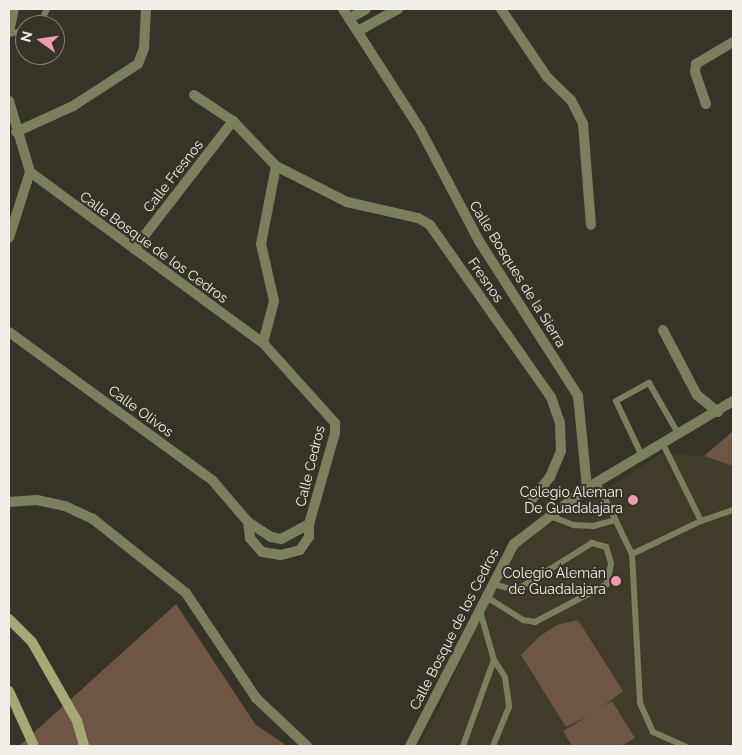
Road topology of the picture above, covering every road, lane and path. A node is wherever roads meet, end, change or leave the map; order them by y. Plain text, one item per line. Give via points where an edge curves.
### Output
1 (146, 9) edge
2 (343, 9) edge
3 (366, 9) edge
4 (398, 9) edge
5 (501, 9) edge
6 (12, 10) edge
7 (350, 18) junction
8 (358, 31) junction
9 (9, 33) edge
10 (733, 42) edge
11 (194, 95) dead end
12 (9, 102) edge
13 (706, 104) dead end
14 (233, 121) junction
15 (16, 132) junction
16 (276, 166) junction
17 (30, 172) junction
18 (590, 225) dead end
19 (9, 238) edge
20 (134, 249) junction
21 (663, 330) dead end
22 (9, 332) edge
23 (262, 343) junction
24 (733, 401) edge
25 (718, 412) junction
26 (679, 435) junction
27 (663, 444) junction
28 (642, 456) junction
29 (597, 482) junction
30 (587, 488) junction
31 (534, 498) dead end
32 (9, 502) edge
33 (733, 510) edge
34 (550, 516) junction
35 (614, 520) junction
36 (701, 521) junction
37 (248, 522) junction
38 (309, 524) junction
39 (632, 554) junction
40 (492, 584) junction
41 (484, 596) junction
42 (478, 608) junction
43 (9, 619) edge
44 (494, 660) junction
45 (9, 691) edge
46 (34, 746) edge
47 (84, 746) edge
48 (307, 746) edge
49 (410, 746) edge
50 (463, 746) edge
51 (493, 746) edge
52 (686, 746) edge

1 - 15 street via 144,48 138,64 73,106
2 - 7 street, Calle Bosques de la Sierra
3 - 7 street
4 - 8 street
5 - 18 street via 547,77 571,100 583,124
6 - 9 street
7 - 8 street, Calle Bosques de la Sierra
8 - 30 street, Calle Bosques de la Sierra via 420,129 478,241 578,396
10 - 13 street via 696,64 695,72
11 - 14 street, Fresnos
12 - 15 street
14 - 16 street, Fresnos
14 - 20 street, Calle Fresnos
15 - 17 street
16 - 23 street via 262,244 274,301
16 - 31 street, Fresnos via 347,202 418,218 430,225 551,397 560,423 561,451 550,477
17 - 19 street
17 - 20 street, Calle Bosque de los Cedros
20 - 23 street, Calle Bosque de los Cedros
21 - 25 street via 697,395
22 - 37 street, Calle Olivos via 213,481
23 - 38 street, Calle Cedros via 335,423
24 - 25 street, Calle Bosque de los Cedros
25 - 26 street, Calle Bosque de los Cedros
26 - 27 street, Calle Bosque de los Cedros
26 - 28 lane via 649,383 616,401
27 - 28 street, Calle Bosque de los Cedros
27 - 36 lane
28 - 29 street, Calle Bosque de los Cedros
29 - 30 street, Calle Bosque de los Cedros
29 - 35 lane
30 - 34 street, Calle Bosque de los Cedros
32 - 48 street via 37,500 65,506 93,519 186,593 256,698
33 - 36 lane
34 - 35 lane via 583,525
34 - 40 street, Calle Bosque de los Cedros via 514,544
35 - 39 lane
36 - 39 lane
37 - 38 street, Calle Cedros via 271,537 281,538
37 - 38 street via 250,538 262,552 281,555 300,550 309,538
39 - 52 lane via 640,703 653,732
40 - 41 street, Calle Bosque de los Cedros
40 - 41 lane via 512,589 521,587 592,542 606,547 611,563 607,584 535,622 523,620
41 - 42 street, Calle Bosque de los Cedros
42 - 44 lane
42 - 49 street, Calle Bosque de los Cedros
43 - 47 main road via 32,642 77,722
44 - 50 lane
44 - 51 lane via 505,677 509,707
45 - 46 main road

